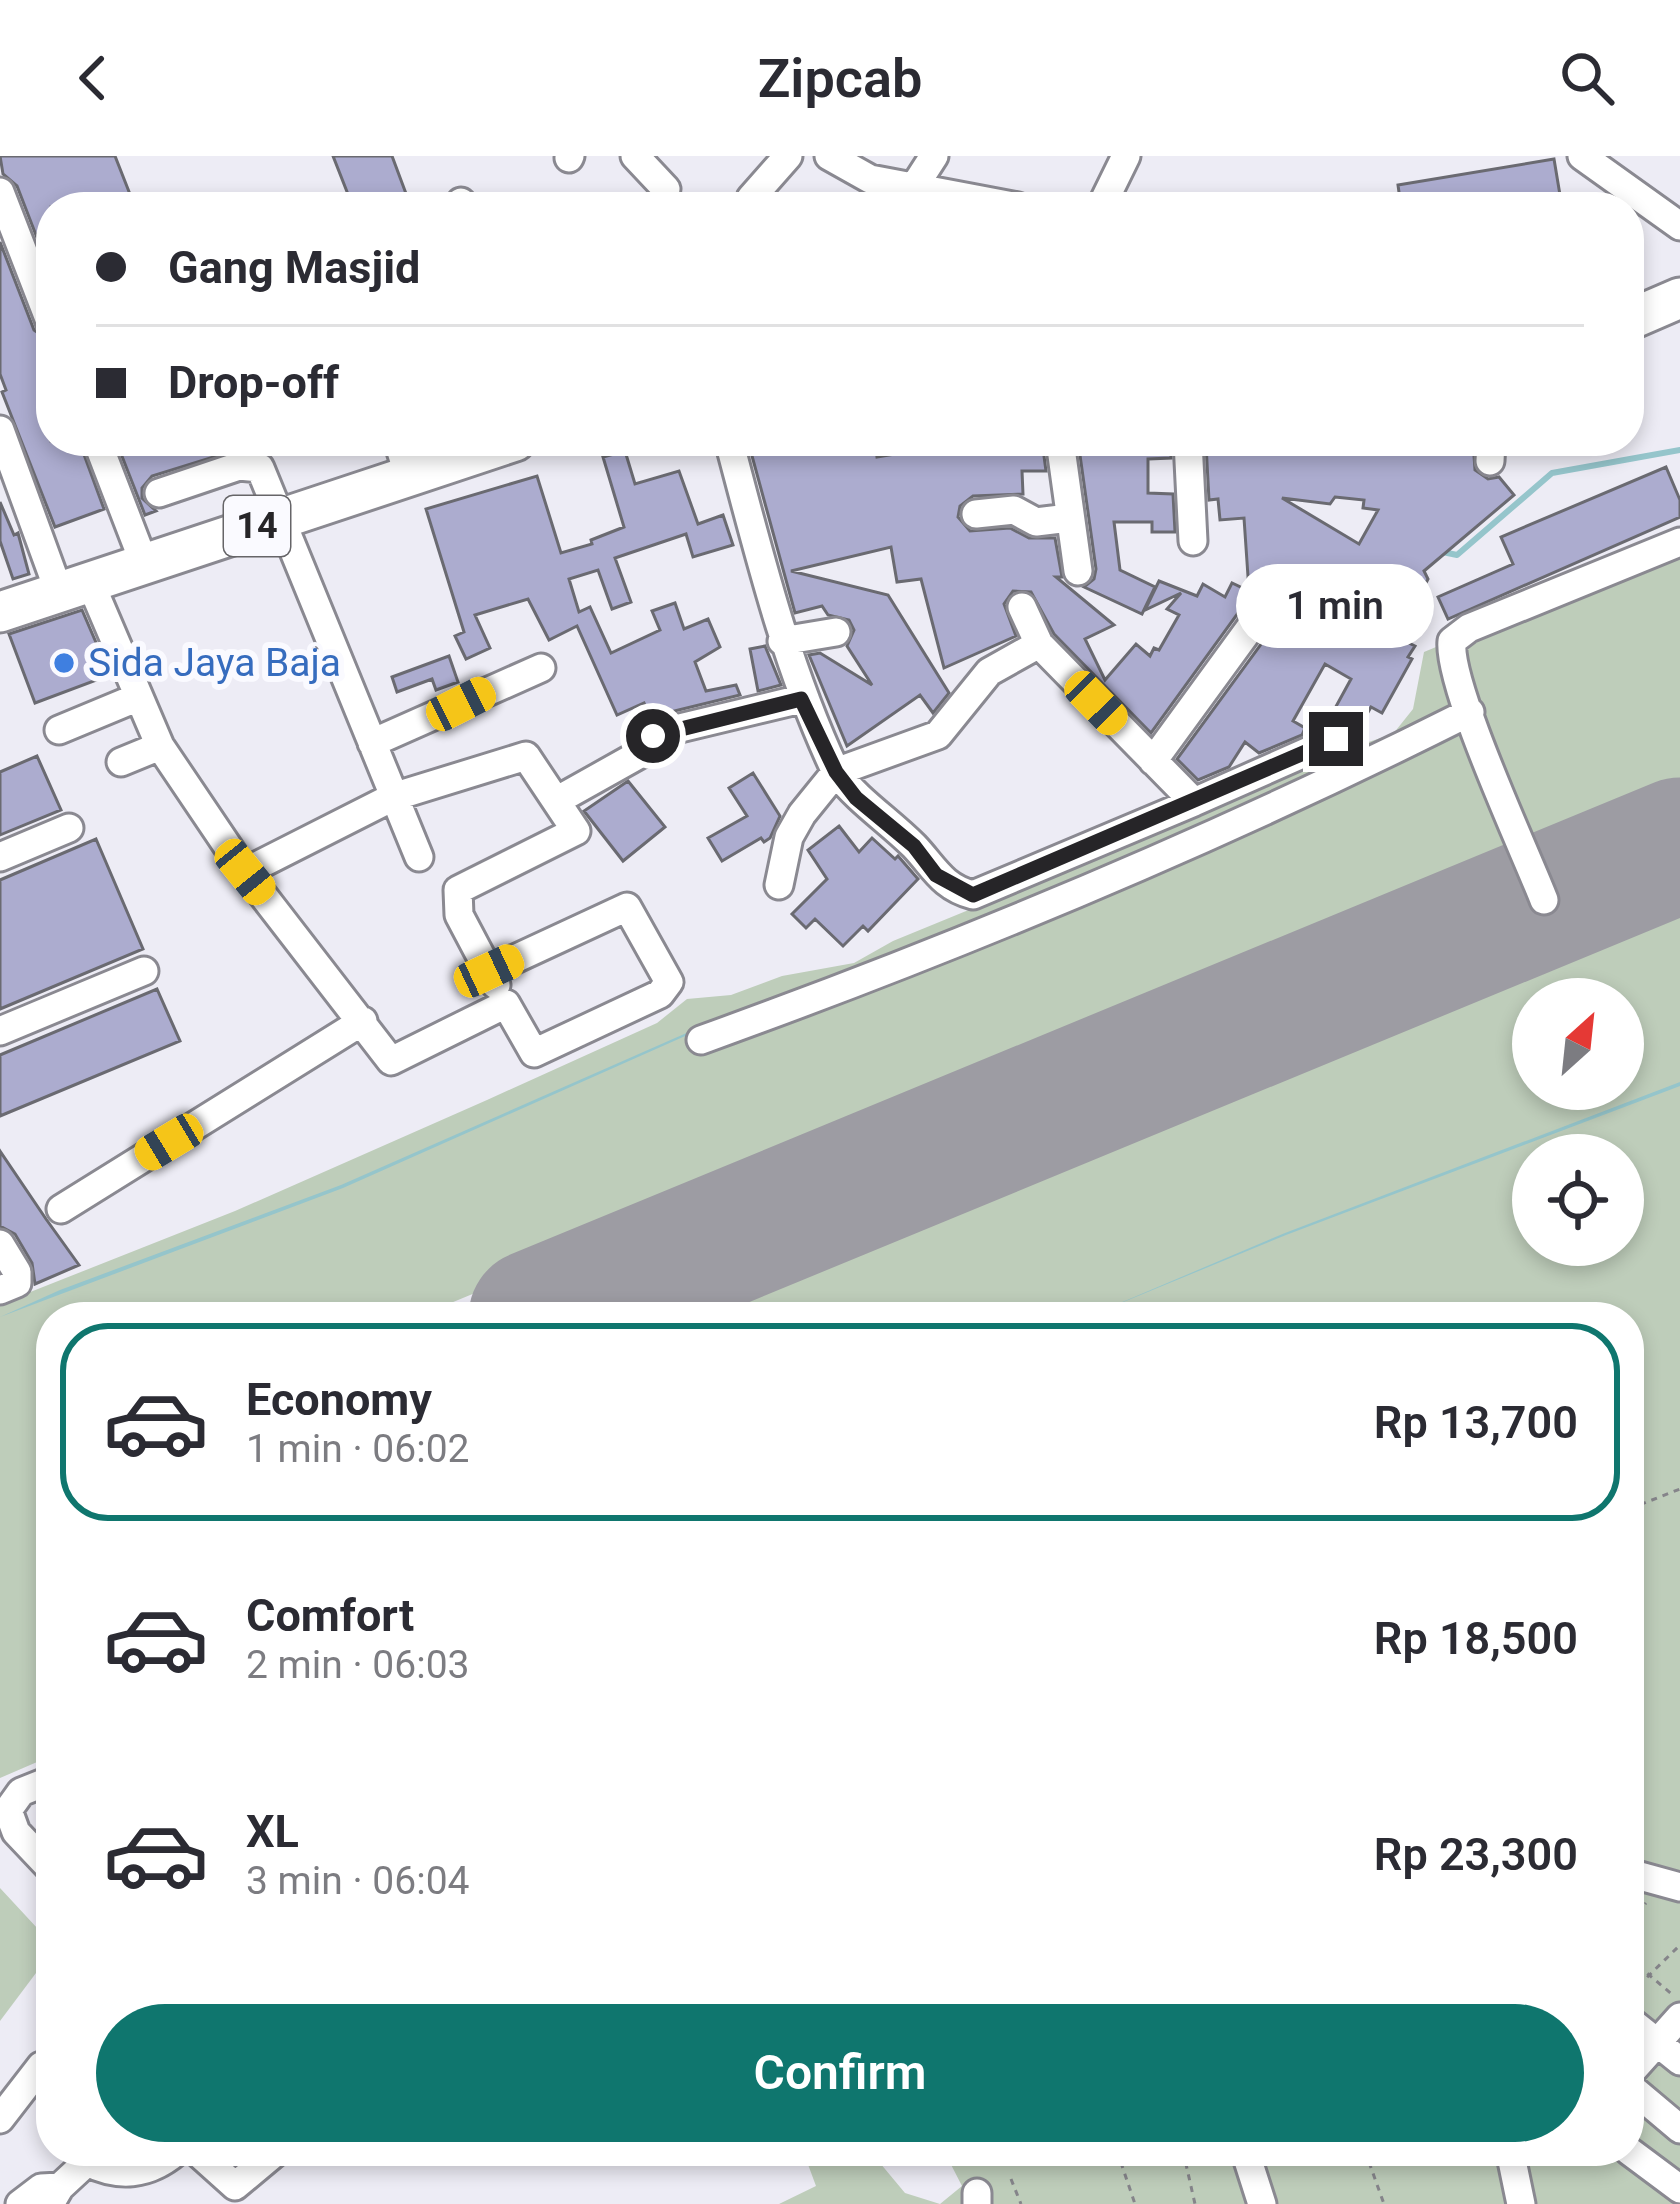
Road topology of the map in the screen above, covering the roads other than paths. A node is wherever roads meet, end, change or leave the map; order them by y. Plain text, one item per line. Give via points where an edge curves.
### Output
1 (634, 156) edge
2 (788, 156) edge
3 (829, 156) edge
4 (934, 156) edge
5 (1126, 156) edge
6 (1582, 156) edge
7 (916, 184) junction
8 (0, 192) edge
9 (664, 192) edge
10 (757, 192) edge
11 (951, 192) edge
12 (1108, 192) edge
13 (1632, 192) edge
14 (1644, 200) edge
15 (1680, 226) edge
16 (36, 285) edge
17 (1680, 298) edge
18 (1644, 314) edge
19 (0, 430) edge
20 (103, 456) edge
21 (733, 456) edge
22 (1062, 456) edge
23 (1189, 456) edge
24 (403, 457) edge
25 (159, 493) dead end
26 (976, 514) dead end
27 (280, 518) junction
28 (1069, 518) junction
29 (1193, 541) dead end
30 (1680, 542) edge
31 (144, 563) junction
32 (1078, 571) dead end
33 (74, 587) junction
34 (1276, 591) dead end
35 (1022, 607) dead end
36 (0, 612) edge
37 (836, 632) dead end
38 (782, 640) junction
39 (1039, 644) junction
40 (541, 668) dead end
41 (136, 698) junction
42 (801, 699) junction
43 (1470, 712) junction
44 (59, 730) dead end
45 (1336, 739) dead end
46 (372, 743) junction
47 (160, 746) junction
48 (1153, 761) junction
49 (121, 762) dead end
50 (836, 772) junction
51 (393, 797) junction
52 (556, 801) junction
53 (1194, 802) junction
54 (69, 828) dead end
55 (0, 857) edge
56 (419, 857) dead end
57 (245, 872) junction
58 (779, 885) dead end
59 (1544, 900) dead end
60 (144, 971) dead end
61 (489, 971) junction
62 (506, 1004) junction
63 (363, 1021) junction
64 (0, 1031) edge
65 (701, 1040) dead end
66 (61, 1209) dead end
67 (0, 1244) edge
68 (0, 1290) edge
69 (36, 1786) edge
70 (36, 1853) edge
71 (1644, 1877) edge
72 (1680, 1887) edge
73 (1680, 2017) edge
74 (1644, 2032) edge
75 (1657, 2042) junction
76 (1644, 2057) edge
77 (1680, 2061) edge
78 (36, 2081) edge
79 (1644, 2099) edge
80 (0, 2119) edge
81 (1680, 2129) edge
82 (1644, 2162) edge
83 (78, 2166) edge
84 (109, 2166) edge
85 (155, 2166) edge
86 (213, 2166) edge
87 (259, 2166) edge
88 (1250, 2166) edge
89 (1513, 2166) edge
90 (1680, 2189) edge
91 (55, 2195) edge
92 (20, 2204) edge
93 (1262, 2204) edge
94 (1521, 2204) edge

1 - 9 street
2 - 10 street
3 - 7 street via 869,179
4 - 7 street
5 - 12 street
6 - 13 street
7 - 11 street
8 - 16 street
14 - 15 street
17 - 18 highway
19 - 33 street
20 - 31 street
21 - 38 street
22 - 28 street
23 - 29 street
24 - 27 highway, 14
25 - 27 street via 249,465 260,468
26 - 28 street
27 - 31 highway, 14
27 - 46 street
28 - 32 street
30 - 43 street via 1459,634 1451,654
31 - 33 highway, 14
33 - 36 highway, 14
33 - 41 street
34 - 48 street
35 - 39 street
37 - 38 street
38 - 42 street
39 - 48 street
39 - 50 street via 989,672 938,735
40 - 46 street
41 - 44 street
41 - 47 street
42 - 50 street
42 - 52 street via 655,734 646,750
43 - 59 street
43 - 65 street via 1136,869
45 - 53 street
46 - 51 street
47 - 49 street
47 - 57 street
48 - 53 street
50 - 53 street via 936,875 973,895
50 - 58 street via 796,825
51 - 52 street via 519,755
51 - 56 street
51 - 57 street
52 - 61 street via 576,832 458,890 456,906
54 - 55 street
57 - 63 street
60 - 64 street
61 - 62 street
61 - 62 street via 627,907 669,982 660,994 534,1053
62 - 63 street via 397,1061
63 - 66 street
67 - 68 street via 17,1283
69 - 70 street via 8,1810
71 - 72 street
73 - 75 street
74 - 75 street
75 - 76 street
75 - 77 street
78 - 80 street
79 - 81 street
82 - 90 street
83 - 91 street
84 - 85 street via 128,2174
86 - 87 street via 236,2186
88 - 93 street
89 - 94 street
91 - 92 street via 41,2188

